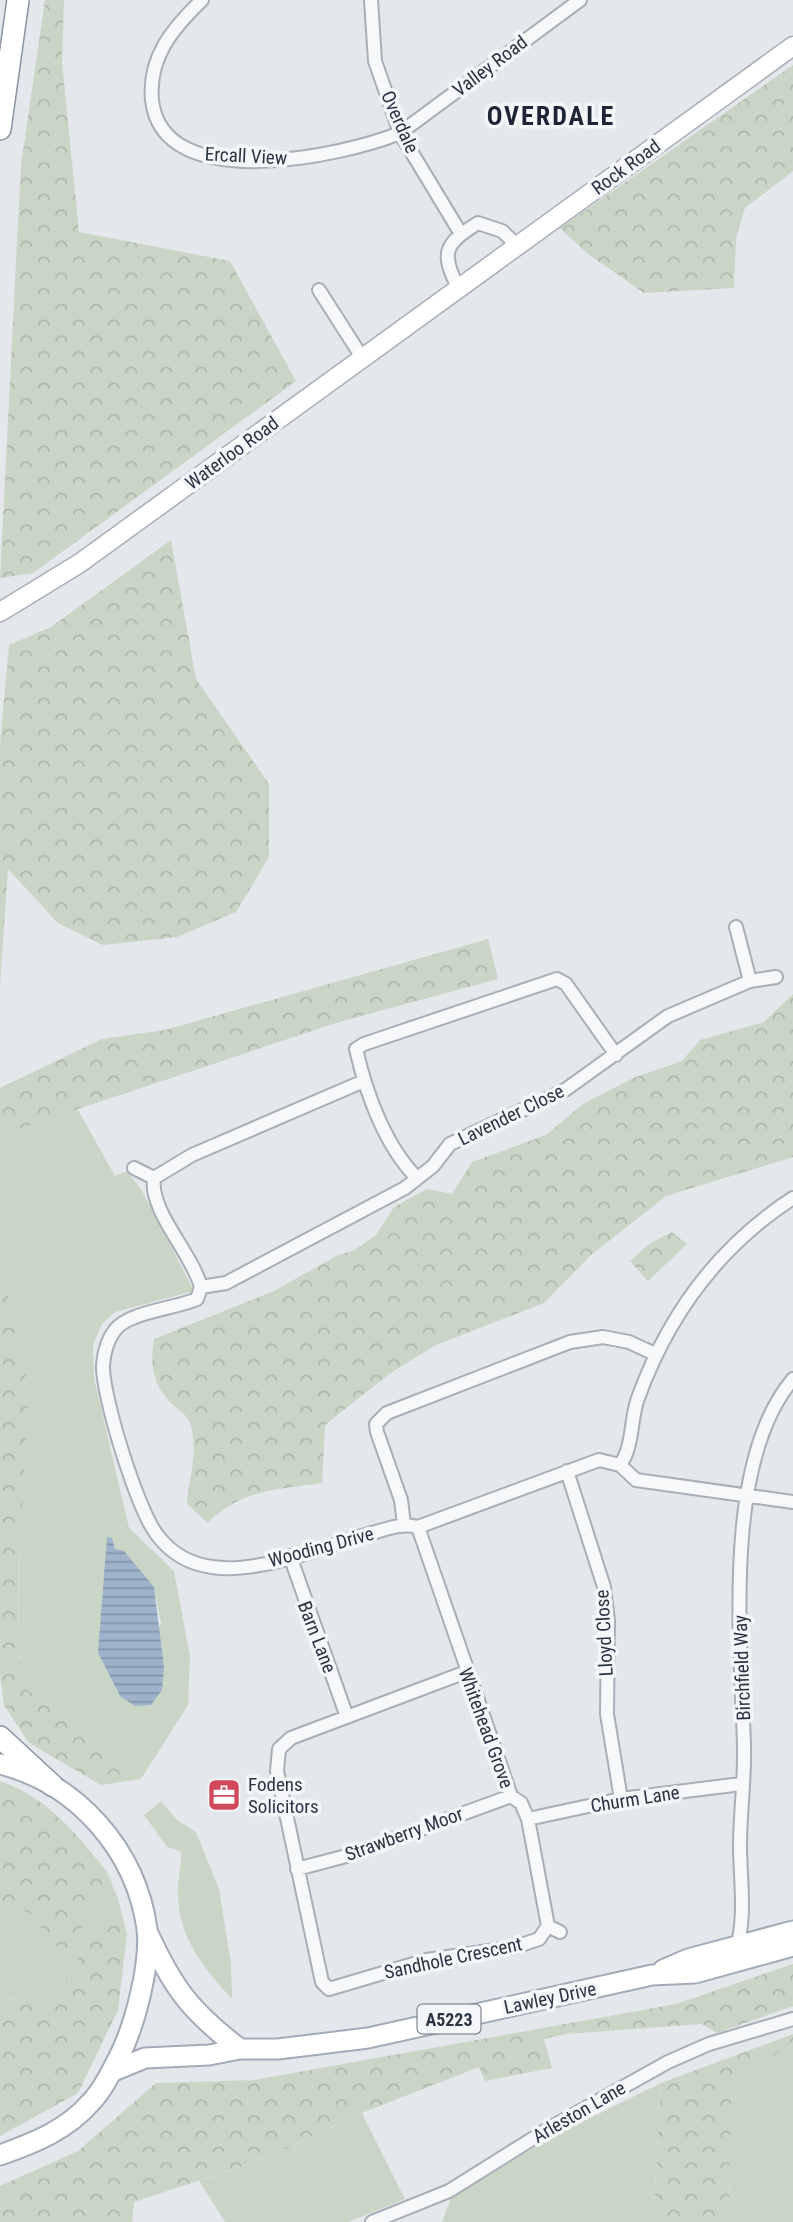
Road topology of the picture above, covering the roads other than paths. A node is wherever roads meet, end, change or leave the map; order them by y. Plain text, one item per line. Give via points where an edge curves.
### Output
1 (18, 0) edge
2 (202, 0) edge
3 (371, 0) edge
4 (580, 0) edge
5 (561, 6) edge
6 (793, 46) edge
7 (0, 129) edge
8 (400, 133) junction
9 (461, 234) junction
10 (518, 246) junction
11 (459, 289) junction
12 (319, 290) dead end
13 (363, 359) junction
14 (0, 612) edge
15 (736, 927) dead end
16 (776, 977) dead end
17 (750, 981) junction
18 (616, 1055) junction
19 (364, 1081) junction
20 (134, 1168) dead end
21 (154, 1178) junction
22 (417, 1178) junction
23 (793, 1198) edge
24 (201, 1287) junction
25 (655, 1354) junction
26 (793, 1379) edge
27 (620, 1465) junction
28 (567, 1471) junction
29 (748, 1496) junction
30 (793, 1502) edge
31 (404, 1524) junction
32 (418, 1527) junction
33 (289, 1556) junction
34 (466, 1672) junction
35 (347, 1717) junction
36 (0, 1737) edge
37 (0, 1764) edge
38 (741, 1784) junction
39 (52, 1785) junction
40 (511, 1796) junction
41 (621, 1799) junction
42 (528, 1819) junction
43 (297, 1869) junction
44 (554, 1929) joint
45 (147, 1930) junction
46 (793, 1931) edge
47 (793, 1945) edge
48 (733, 1956) junction
49 (793, 2019) edge
50 (240, 2049) junction
51 (111, 2072) junction
52 (0, 2155) edge
53 (372, 2222) edge

1 - 7 highway
2 - 8 street, Ercall View via 174,28 150,79 153,106 171,140 190,153 285,160 366,146
3 - 8 street, Overdale via 375,61
4 - 5 street, Valley Road
5 - 8 street, Valley Road
6 - 10 street, Rock Road
8 - 9 street, Overdale
9 - 10 street via 478,223 502,231
9 - 11 street via 449,245 447,265
10 - 11 street, Rock Road
11 - 13 street, Waterloo Road
12 - 13 street
13 - 14 street, Waterloo Road via 80,563
15 - 17 street
16 - 17 street, Lavender Close
17 - 18 street, Lavender Close via 668,1016
18 - 19 street via 566,984 557,979 363,1044 356,1049
18 - 22 street, Lavender Close via 565,1090 450,1144
19 - 21 street via 192,1154
19 - 22 street via 402,1163
20 - 21 street
21 - 24 street via 155,1199 198,1273
22 - 24 street, Lavender Close via 226,1283
23 - 25 street via 741,1237 699,1282
24 - 33 street, Wooding Drive via 197,1299 132,1316 120,1324 106,1348 103,1368 141,1511 157,1536 192,1562 240,1567
25 - 27 street via 636,1402 628,1453
25 - 31 street via 603,1336 570,1342 387,1413 376,1424 377,1432 401,1500
26 - 29 street, Birchfield Way via 775,1407 759,1447
27 - 28 street via 599,1461
27 - 29 street via 636,1480
28 - 32 street
28 - 41 street, Lloyd Close via 604,1587 607,1714
29 - 30 street
29 - 38 street, Birchfield Way via 739,1597 745,1750
31 - 32 street, Wooding Drive
31 - 33 street, Wooding Drive
32 - 34 street, Whitehead Grove
33 - 35 street, Barn Lane
34 - 35 street, Sandhole Crescent
34 - 40 street, Whitehead Grove
35 - 43 street, Sandhole Crescent via 291,1738 279,1749 277,1771
36 - 39 highway
37 - 39 main road
38 - 41 street, Churm Lane
38 - 48 street, Birchfield Way via 741,1920
39 - 45 main road via 104,1828 122,1856
40 - 42 street, Whitehead Grove via 521,1803
40 - 43 street, Strawberry Moor via 350,1855
41 - 42 street, Churm Lane
42 - 44 street, Whitehead Grove
43 - 44 street, Sandhole Crescent via 322,1982 330,1989 427,1960 515,1947
45 - 50 main road via 168,1976 187,2001
45 - 51 main road via 133,2030
46 - 48 main road, Lawley Drive / A5223
47 - 48 main road, Lawley Drive / A5223
48 - 50 main road, Lawley Drive / A5223 via 688,1959 652,1975 368,2038
49 - 53 street, Arleston Lane via 709,2044 668,2062 449,2191
50 - 51 main road, Lawley Drive / A5223 via 145,2058
51 - 52 main road via 92,2102 68,2123

